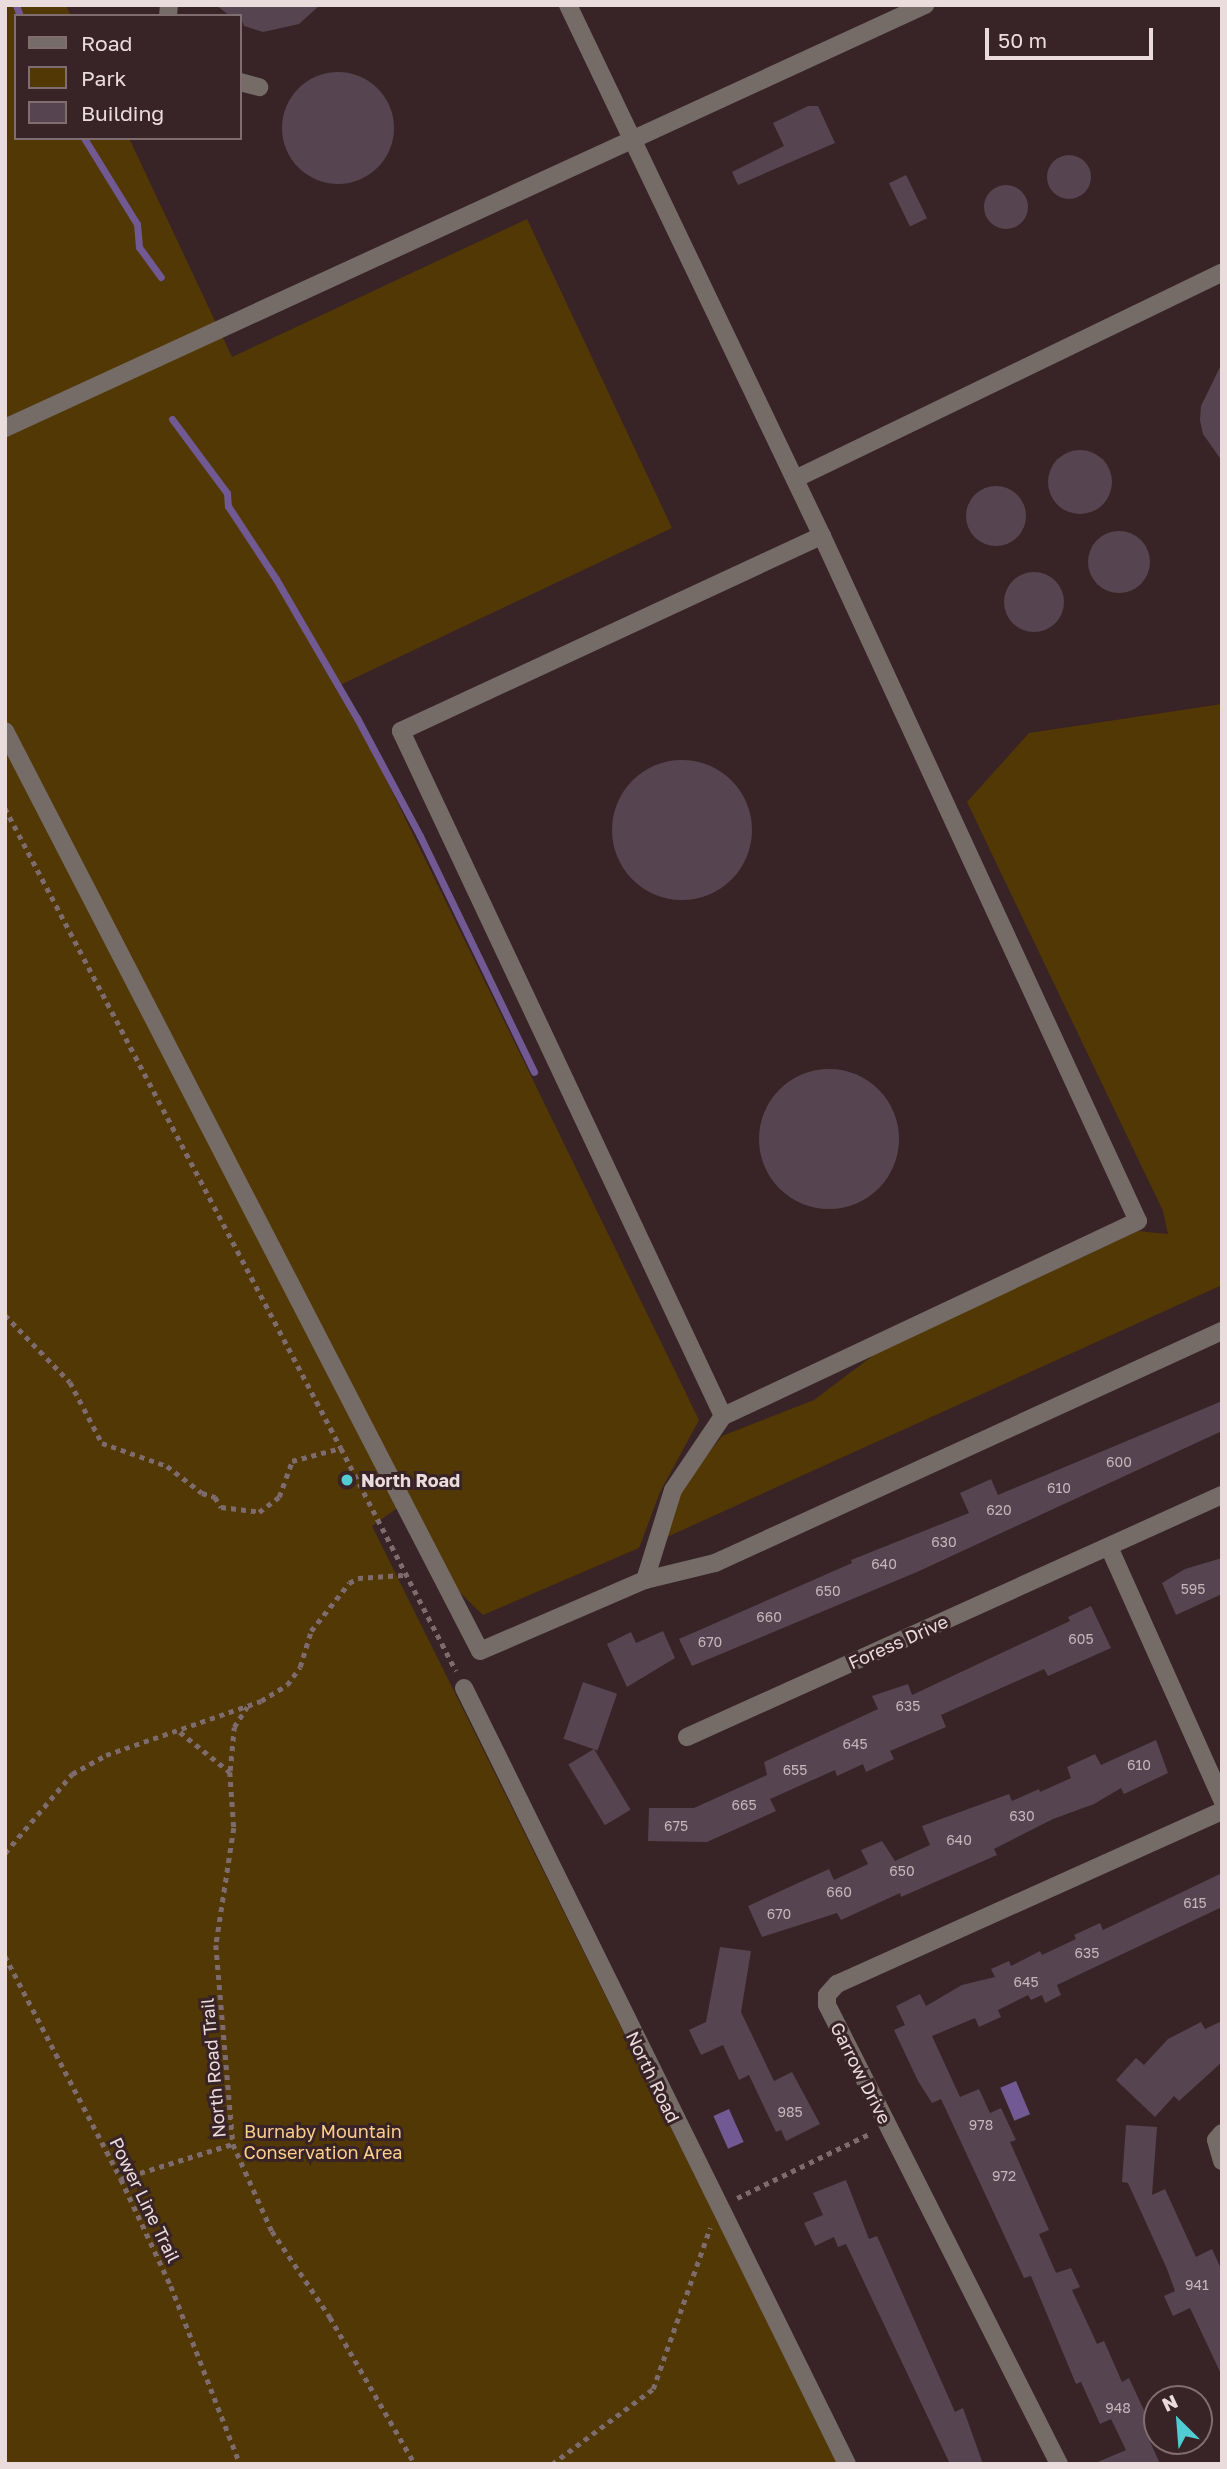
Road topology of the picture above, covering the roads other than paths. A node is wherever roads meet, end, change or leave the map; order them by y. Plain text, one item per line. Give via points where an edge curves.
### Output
1 (568, 5) edge
2 (925, 5) edge
3 (242, 83) edge
4 (259, 87) dead end
5 (632, 138) junction
6 (1222, 273) edge
7 (5, 428) edge
8 (795, 480) junction
9 (822, 536) junction
10 (5, 731) edge
11 (1222, 1331) edge
12 (723, 1416) junction
13 (1222, 1495) edge
14 (1110, 1546) junction
15 (645, 1580) junction
16 (464, 1688) road end
17 (687, 1737) dead end
18 (1222, 1800) edge
19 (1222, 1811) edge
20 (1222, 2133) edge
21 (1222, 2161) edge
22 (846, 2464) edge
23 (1059, 2464) edge

1 - 5 street
2 - 5 street
3 - 4 street
5 - 7 street
5 - 8 street
6 - 8 street
8 - 9 street
9 - 12 street via 1138,1221
9 - 12 street via 401,730
10 - 15 street via 480,1651
11 - 15 street via 715,1563
12 - 15 street via 673,1490
13 - 14 street, Foress Drive
14 - 17 street, Foress Drive
14 - 18 street
16 - 22 street, North Road
19 - 23 street, Garrow Drive via 837,1984 827,1995 827,2006
20 - 21 street via 1216,2140

